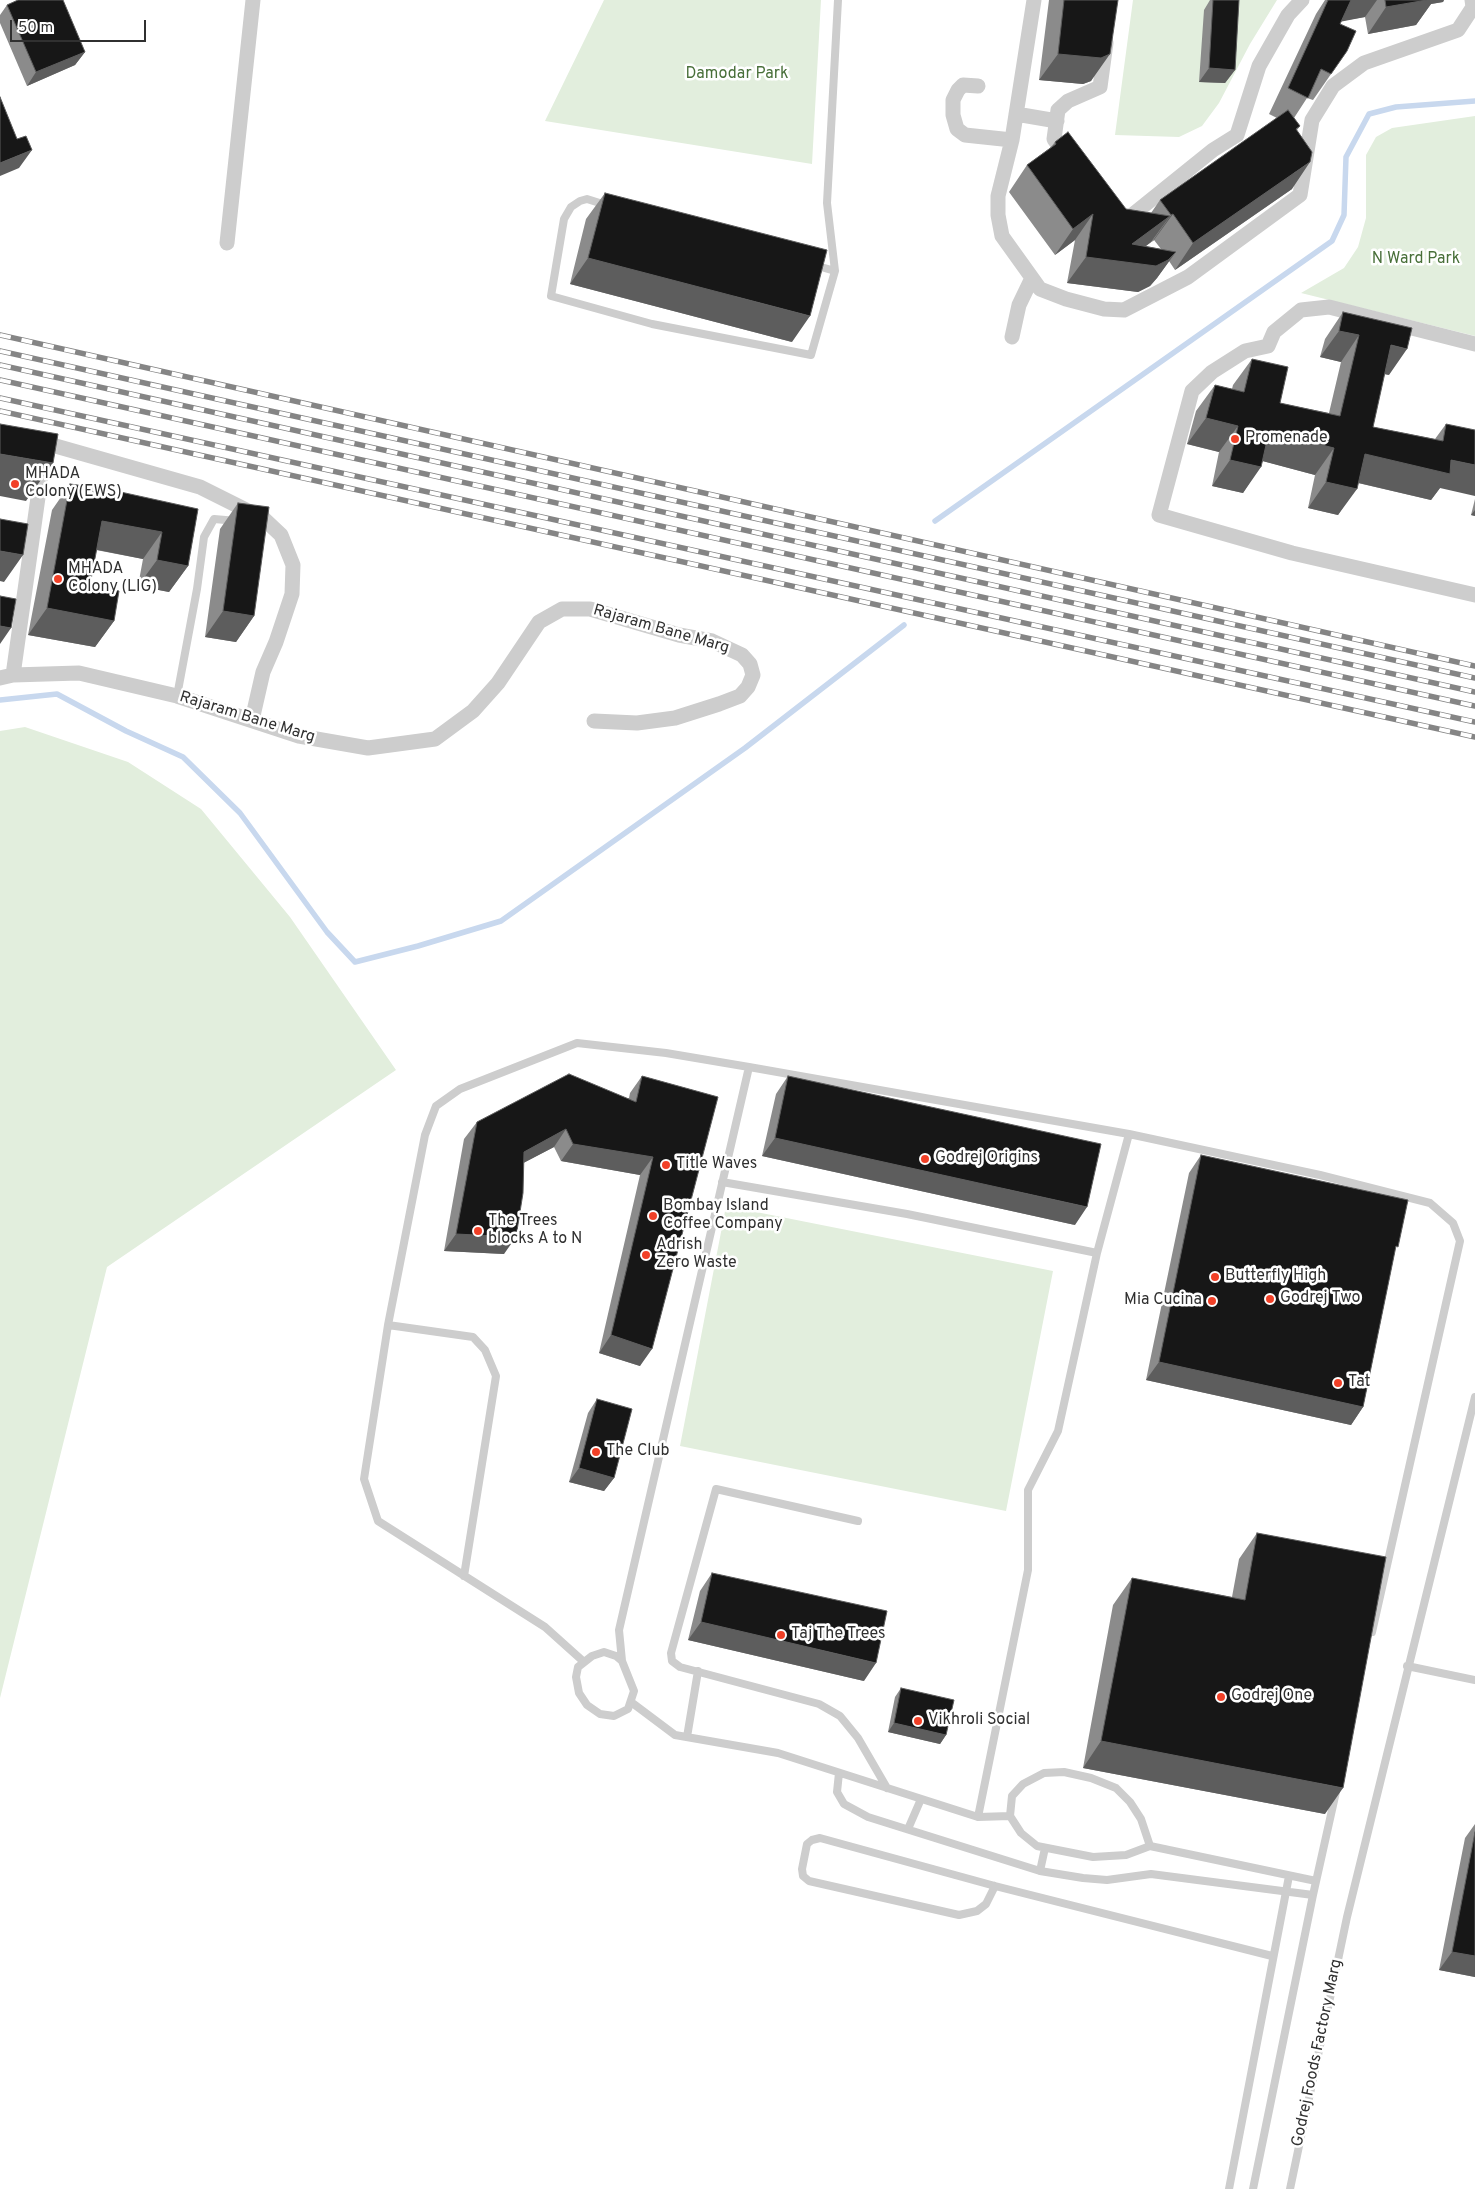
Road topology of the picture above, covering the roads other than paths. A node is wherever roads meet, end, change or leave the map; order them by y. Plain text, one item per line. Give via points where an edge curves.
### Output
1 (253, 0) edge
2 (838, 0) edge
3 (1034, 0) edge
4 (1302, 0) edge
5 (1472, 0) edge
6 (1108, 29) edge
7 (978, 86) dead end
8 (1016, 114) junction
9 (1057, 121) junction
10 (1012, 140) junction
11 (1078, 171) edge
12 (616, 207) edge
13 (1107, 211) edge
14 (227, 243) dead end
15 (806, 262) edge
16 (835, 271) junction
17 (1032, 278) junction
18 (1012, 337) dead end
19 (1475, 344) edge
20 (0, 435) edge
21 (45, 443) junction
22 (238, 521) edge
23 (1475, 594) edge
24 (6, 677) edge
25 (177, 696) junction
26 (252, 720) junction
27 (594, 721) dead end
28 (749, 1067) junction
29 (1129, 1134) junction
30 (722, 1182) junction
31 (1097, 1252) junction
32 (388, 1326) junction
33 (1475, 1397) edge
34 (858, 1521) dead end
35 (464, 1576) junction
36 (1370, 1639) edge
37 (622, 1661) junction
38 (584, 1662) junction
39 (1407, 1666) junction
40 (698, 1671) junction
41 (1475, 1680) edge
42 (631, 1702) junction
43 (686, 1737) junction
44 (839, 1773) junction
45 (1338, 1784) edge
46 (887, 1788) junction
47 (921, 1799) junction
48 (1010, 1816) junction
49 (978, 1817) junction
50 (908, 1830) junction
51 (1150, 1846) junction
52 (1045, 1848) junction
53 (1040, 1871) junction
54 (1289, 1876) junction
55 (1316, 1881) junction
56 (995, 1886) junction
57 (1286, 1891) junction
58 (1313, 1896) junction
59 (1272, 1956) junction
60 (1228, 2189) edge
61 (1253, 2189) edge
62 (1290, 2189) edge

1 - 14 street
2 - 16 lane via 827,203
3 - 8 street
4 - 13 street via 1288,15 1258,66 1237,135 1213,150 1126,220 1113,219
5 - 17 street via 1473,7 1458,30 1364,64 1333,86 1312,120 1300,194 1188,277 1124,310 1104,309 1066,299 1040,289
6 - 9 street via 1100,87 1068,101 1058,110
7 - 10 street via 963,85 958,90 952,115 957,129 965,135
8 - 9 street
8 - 10 street
9 - 11 street via 1054,139
10 - 17 street via 998,196 998,215 1002,236
12 - 16 lane via 587,199 571,208 564,219 551,296 652,324 811,355
15 - 16 lane
17 - 18 street via 1019,305
19 - 23 street via 1329,308 1302,310 1274,332 1268,346 1246,351 1212,372 1192,391 1159,515 1292,553
20 - 21 street
21 - 24 street
21 - 26 street via 200,487 264,519 281,536 293,565 292,594 263,672
22 - 25 lane via 214,519 204,538
24 - 25 street, Rajaram Bane Marg via 79,673
25 - 26 street, Rajaram Bane Marg
26 - 27 street, Rajaram Bane Marg via 299,736 368,748 435,739 473,711 498,683 539,622 562,609 590,609 679,635 712,641 742,654 750,664 753,675 748,687 740,696 719,704 675,718 638,723
28 - 29 lane
28 - 30 lane
28 - 32 lane via 577,1043 460,1089 436,1106 426,1135
29 - 31 lane
29 - 36 lane via 1320,1175 1430,1203 1453,1223 1460,1242
30 - 31 lane
30 - 37 lane via 619,1630
31 - 49 lane via 1058,1431 1028,1490 1028,1570
32 - 35 lane via 364,1479 378,1520
32 - 35 lane via 473,1337 485,1350 496,1376
33 - 39 lane, Godrej Foods Factory Marg
34 - 40 lane via 716,1489 671,1652 672,1662
35 - 38 lane via 545,1627
37 - 38 lane via 604,1652
37 - 42 lane via 634,1692
38 - 42 lane via 578,1667 576,1677 579,1692 587,1705 600,1714 614,1716 628,1709
39 - 41 lane
39 - 62 lane, Godrej Foods Factory Marg via 1346,1917
40 - 43 lane
40 - 46 lane via 819,1704 840,1716 858,1738
42 - 43 lane via 675,1734
43 - 44 lane via 778,1754
44 - 46 lane
44 - 50 lane via 837,1792 844,1804 868,1817
45 - 55 lane
46 - 47 lane
47 - 49 lane
47 - 50 lane
48 - 49 lane
48 - 51 lane via 1012,1796 1023,1784 1044,1773 1064,1772 1116,1788 1141,1819
48 - 52 lane via 1021,1833 1037,1846
50 - 53 lane
51 - 52 lane via 1126,1855 1093,1857
51 - 54 lane
52 - 53 lane
53 - 57 lane via 1107,1880 1151,1874
54 - 55 lane
54 - 57 lane
55 - 58 lane
56 - 56 lane via 820,1838 807,1844 802,1869 803,1876 809,1881 960,1915 986,1904
56 - 59 lane
57 - 58 lane
57 - 59 lane
58 - 61 lane
59 - 60 lane

